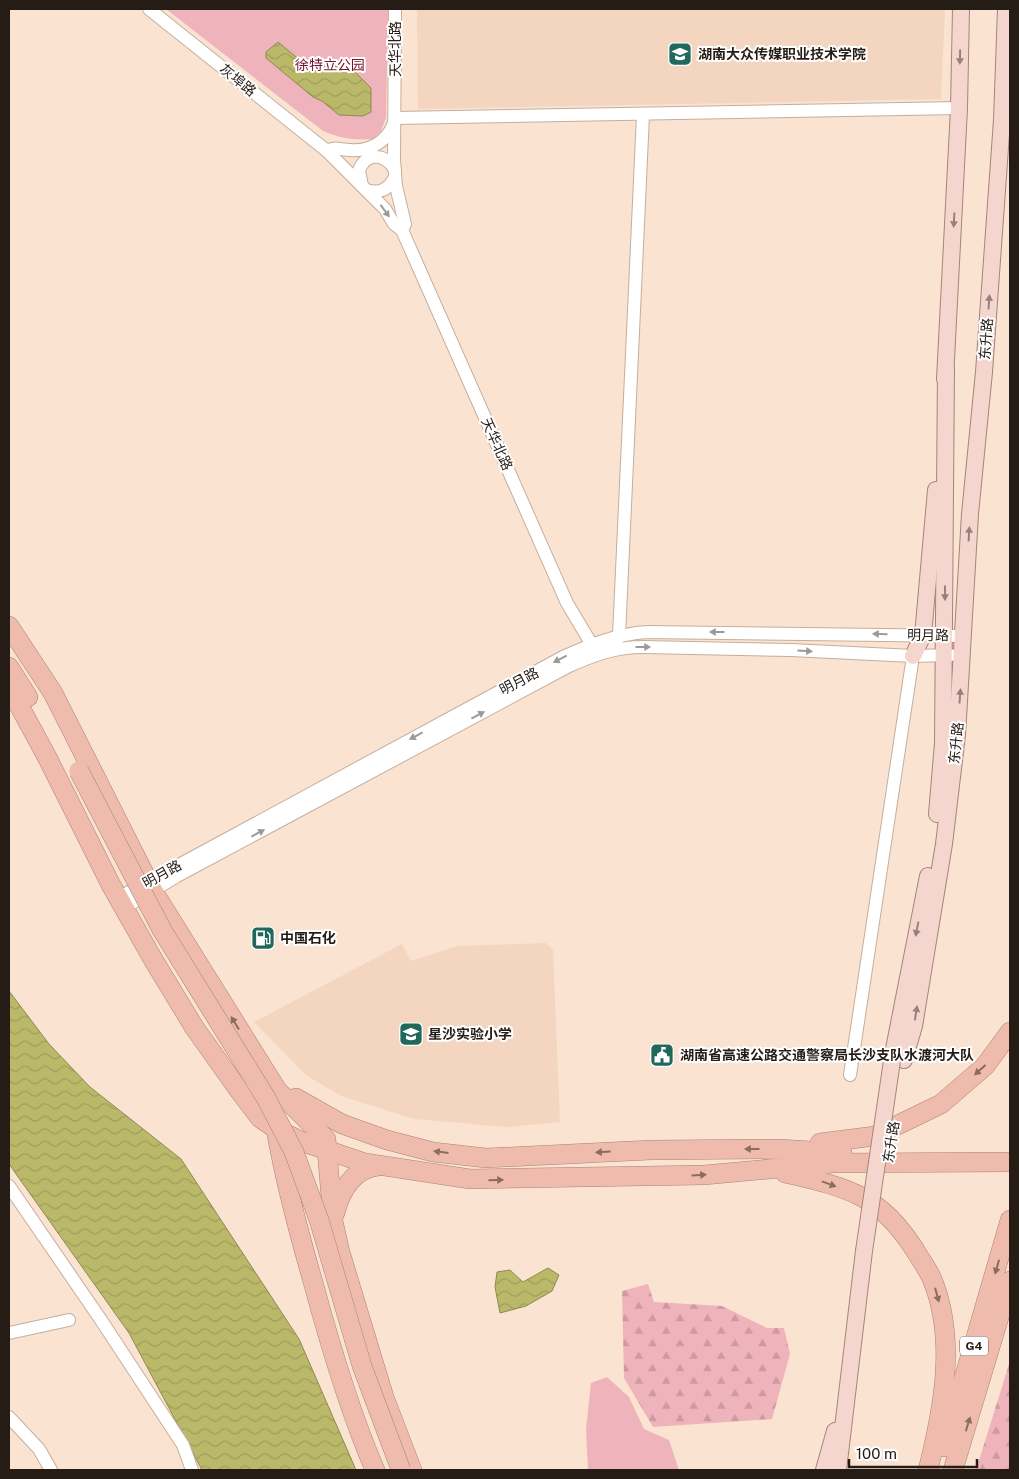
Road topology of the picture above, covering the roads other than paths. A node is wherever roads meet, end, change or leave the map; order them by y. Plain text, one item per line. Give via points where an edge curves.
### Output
1 (149, 9) edge
2 (396, 9) edge
3 (961, 9) edge
4 (1006, 9) edge
5 (959, 108) junction
6 (643, 115) junction
7 (395, 118) junction
8 (383, 140) junction
9 (327, 151) junction
10 (378, 156) junction
11 (365, 160) junction
12 (395, 174) junction
13 (364, 188) junction
14 (402, 230) junction
15 (946, 369) junction
16 (9, 626) edge
17 (923, 635) junction
18 (619, 636) junction
19 (944, 636) junction
20 (963, 636) junction
21 (9, 646) edge
22 (595, 649) junction
23 (612, 650) junction
24 (944, 654) junction
25 (962, 655) junction
26 (913, 656) junction
27 (9, 667) edge
28 (9, 688) edge
29 (75, 775) junction
30 (151, 886) junction
31 (121, 903) junction
32 (1010, 1032) edge
33 (898, 1057) junction
34 (262, 1064) junction
35 (850, 1075) dead end
36 (276, 1129) junction
37 (780, 1149) junction
38 (328, 1150) junction
39 (1010, 1153) edge
40 (1010, 1162) edge
41 (378, 1166) junction
42 (764, 1168) junction
43 (9, 1186) edge
44 (1010, 1220) edge
45 (333, 1221) junction
46 (868, 1252) junction
47 (1010, 1281) edge
48 (1010, 1292) edge
49 (69, 1320) dead end
50 (9, 1333) edge
51 (993, 1342) junction
52 (844, 1403) junction
53 (9, 1417) edge
54 (50, 1470) edge
55 (192, 1470) edge
56 (375, 1470) edge
57 (388, 1470) edge
58 (401, 1470) edge
59 (412, 1470) edge
60 (824, 1470) edge
61 (838, 1470) edge
62 (844, 1470) edge
63 (928, 1470) edge
64 (936, 1470) edge
65 (953, 1470) edge

1 - 9 street, 灰埠路
2 - 7 street, 天华北路
3 -> 5 main road, 东升路
20 -> 4 main road, 东升路 via 1002,120
5 - 6 street
5 -> 15 main road, 东升路
6 - 7 street
6 - 18 street
7 - 8 street via 391,132
7 - 12 street, 天华北路
8 - 9 street via 360,151 335,147
8 - 10 street
9 - 11 street
9 - 13 street
10 - 11 street
10 - 12 street via 388,160
11 - 13 street via 359,170
12 - 13 street via 383,191
12 - 14 street, 天华北路 via 405,224
13 -> 14 street
14 - 22 street, 天华北路 via 567,603
15 - 17 main road, 东升路
15 -> 19 main road, 东升路
16 - 30 highway via 53,693
17 -> 18 street, 明月路 via 647,632
17 - 19 street, 明月路
17 - 26 main road, 东升路
18 - 22 street, 明月路
18 - 23 street
19 - 20 street, 明月路
19 - 24 main road, 东升路
20 - 25 main road, 东升路
21 - 29 highway via 32,682
22 - 23 street, 明月路
22 - 30 street, 明月路 via 569,666 177,876
23 -> 26 street, 明月路 via 629,647 791,650
24 - 25 street, 明月路
24 - 26 street, 明月路
24 -> 33 main road, 东升路 via 943,743 935,840
33 -> 25 main road, 东升路 via 914,1026 944,844 957,735
26 - 35 street
27 - 29 highway
28 - 31 highway
29 - 57 highway via 135,906 233,1062 282,1152 306,1217 354,1379
29 - 58 highway, bridge via 162,930 266,1098 294,1152 319,1220 362,1366
30 - 31 street, 明月路
34 -> 30 highway
31 - 36 highway via 194,1028 260,1118
32 -> 37 highway via 985,1066 941,1104 875,1136
33 - 46 main road, 东升路
37 -> 34 highway via 652,1150 486,1158 433,1152 342,1124 290,1095
34 - 38 highway via 277,1090 326,1139
36 - 38 highway
36 - 56 highway via 285,1184 326,1328 356,1424
37 - 39 highway via 843,1153
38 - 41 highway
38 - 45 highway
40 - 42 highway via 833,1163
41 -> 42 highway via 486,1180 704,1175
41 - 45 highway via 368,1167 351,1179 337,1204
42 -> 63 highway via 825,1182 858,1195 883,1210 904,1233 932,1279 947,1332 944,1385
43 - 55 street via 177,1436
44 -> 64 highway, G4
45 - 59 highway via 384,1397
46 - 52 main road, 东升路
46 - 62 main road, 东升路
47 - 51 highway, G4
48 - 51 highway
49 - 50 street
65 -> 51 highway, G4
52 - 60 main road
52 - 61 main road, 东升路
53 - 54 street via 38,1449

